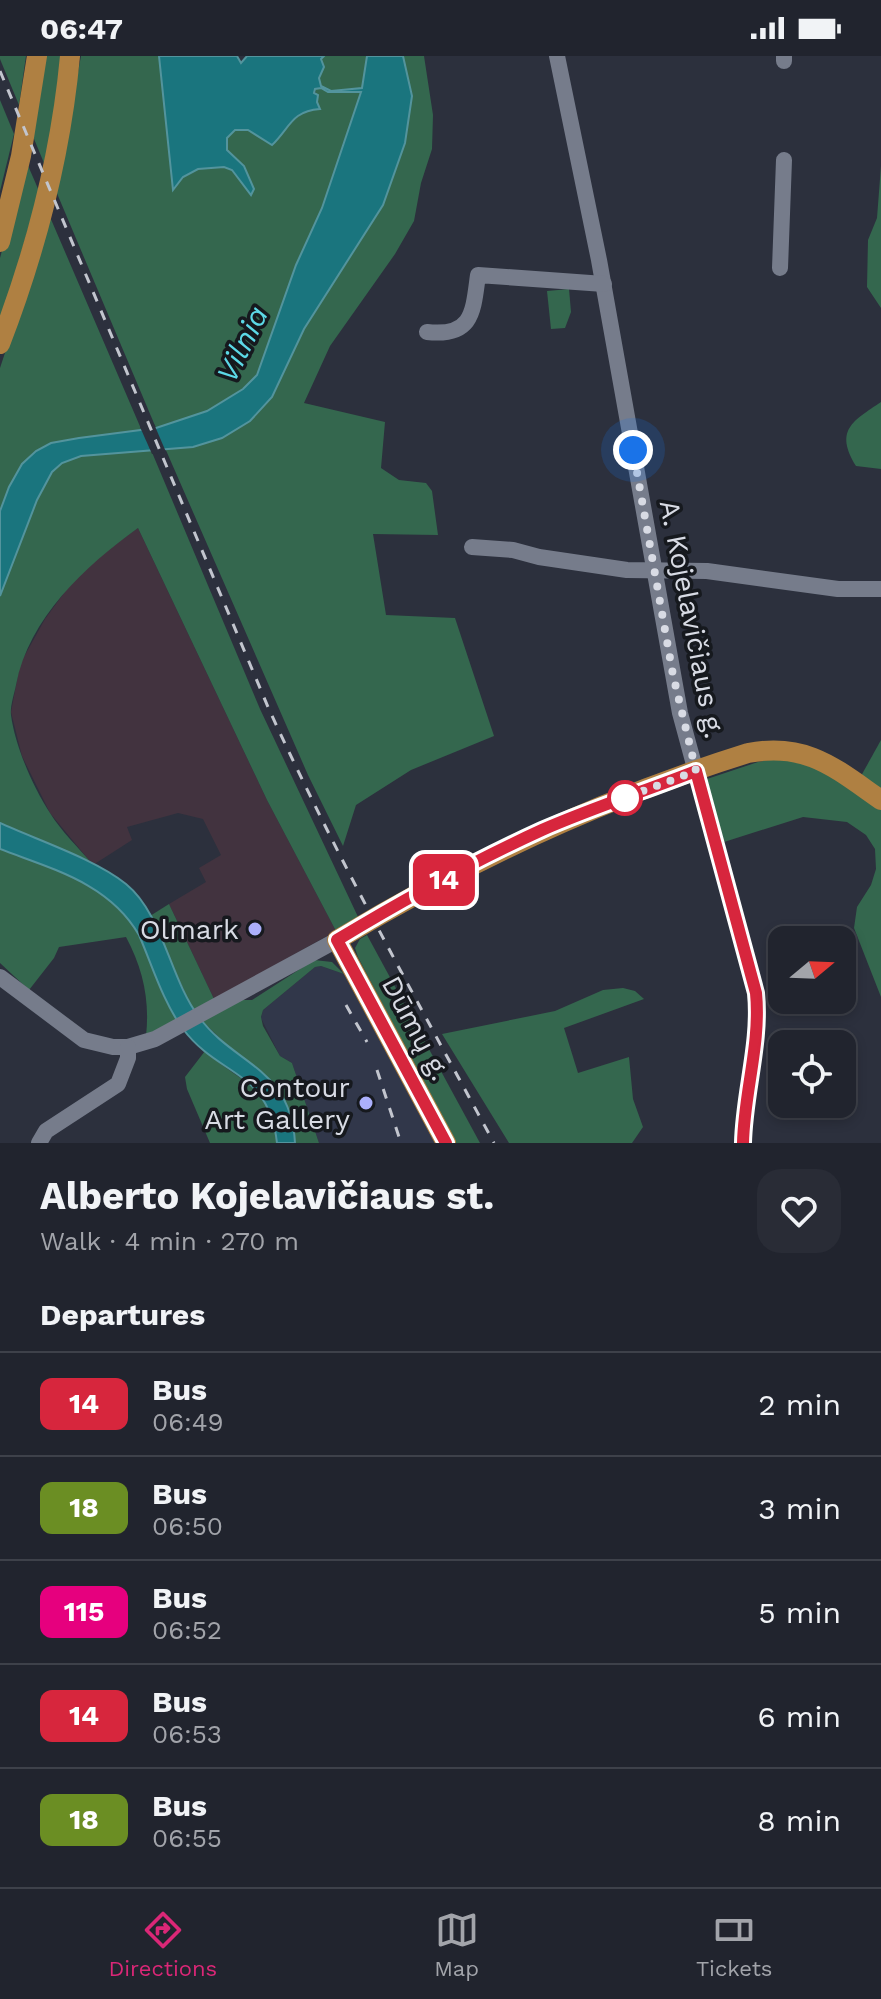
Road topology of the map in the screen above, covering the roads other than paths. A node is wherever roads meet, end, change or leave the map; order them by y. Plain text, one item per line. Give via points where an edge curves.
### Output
1 (37, 56) edge
2 (70, 56) edge
3 (557, 56) edge
4 (784, 160) dead end
5 (0, 242) edge
6 (780, 268) dead end
7 (604, 284) junction
8 (427, 332) dead end
9 (0, 344) edge
10 (472, 547) dead end
11 (654, 571) junction
12 (881, 589) edge
13 (696, 771) junction
14 (881, 800) edge
15 (337, 940) junction
16 (0, 977) edge
17 (128, 1047) junction
18 (39, 1143) edge
19 (446, 1143) edge
20 (743, 1143) edge

1 - 5 main road
2 - 9 main road via 34,243
3 - 7 street, A. Kojelavičiaus g.
4 - 6 street
7 - 8 street via 478,275 473,312 466,323 447,333
7 - 11 street, A. Kojelavičiaus g.
10 - 11 street
11 - 12 street via 707,571 838,589
11 - 13 street, A. Kojelavičiaus g.
13 - 14 main road via 748,753 793,751 822,760
13 - 15 main road via 508,846
13 - 20 street, A. Kojelavičiaus g. via 756,993
15 - 17 street via 167,1033
15 - 19 main road, Dūmų g.
16 - 17 street via 84,1040
17 - 18 street via 118,1084 46,1131

